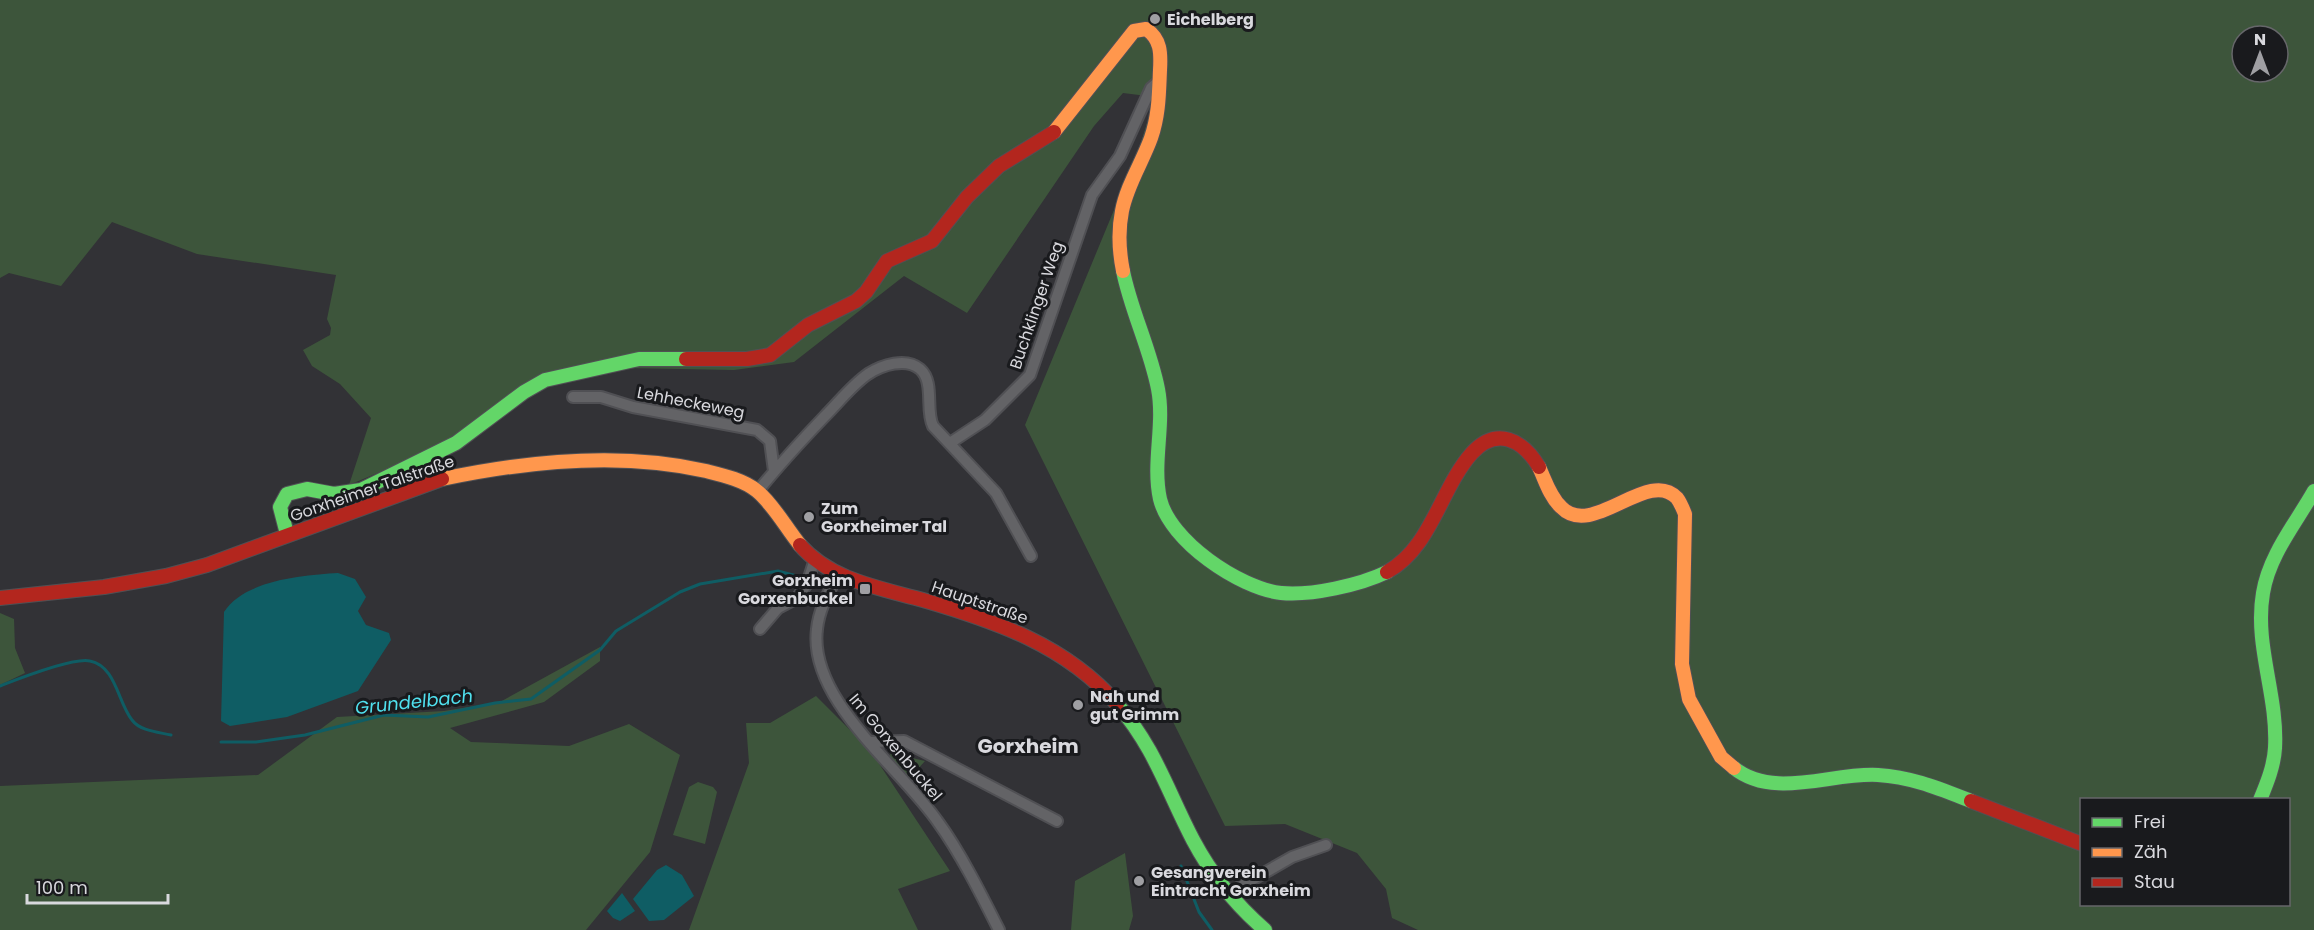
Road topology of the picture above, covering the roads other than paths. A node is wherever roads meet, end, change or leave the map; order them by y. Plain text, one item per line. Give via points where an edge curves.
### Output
1 (1160, 80) junction
2 (573, 397) dead end
3 (950, 443) junction
4 (774, 471) junction
5 (758, 491) junction
6 (2314, 491) edge
7 (286, 534) junction
8 (1031, 556) dead end
9 (810, 574) junction
10 (839, 574) junction
11 (0, 598) edge
12 (760, 629) dead end
13 (871, 742) junction
14 (2261, 798) edge
15 (1057, 821) dead end
16 (2080, 843) edge
17 (1326, 845) dead end
18 (1231, 892) junction
19 (999, 930) edge
20 (1265, 930) edge

1 - 3 street, Buchklinger Weg via 1151,87 1120,156 1092,195 1030,375 985,420
1 - 7 street via 1161,54 1156,37 1146,29 1134,31 1064,122 991,174 959,205 932,241 895,256 856,301 817,319 770,355 747,359 639,359 545,380 512,399 456,443 370,486 345,494 307,489 287,494 280,507
1 - 16 street via 1154,129 1123,208 1118,250 1159,396 1156,453 1160,498 1175,531 1199,552 1253,586 1279,594 1379,577 1411,552 1472,453 1481,445 1500,439 1520,443 1530,452 1557,504 1575,516 1594,515 1649,490 1662,490 1681,501 1685,514 1682,664 1689,699 1721,757 1743,775 1768,784 1876,775 1918,780
2 - 4 street, Lehheckeweg via 601,397 633,407 757,430 770,441
3 - 4 street via 931,422 925,375 914,366 895,364 868,374 853,387
3 - 8 street via 996,493
4 - 5 street
5 - 7 street, Gorxheimer Talstraße via 734,479 688,467 540,462 434,481
5 - 9 street, Hauptstraße via 795,542
6 - 14 street via 2270,571 2263,593 2263,638 2276,714 2268,784
7 - 11 street, Gorxheimer Talstraße via 207,565 166,576
9 - 10 street, Hauptstraße
9 - 12 street via 797,598 778,608
10 - 13 street, Im Gorxenbuckel via 820,615 817,650 838,703
10 - 18 street, Hauptstraße via 974,614 1040,642 1076,666 1104,690 1139,732 1199,851
13 - 15 street via 904,741
13 - 19 street, Im Gorxenbuckel via 939,822
17 - 18 street via 1292,857
18 - 20 street, Hauptstraße

